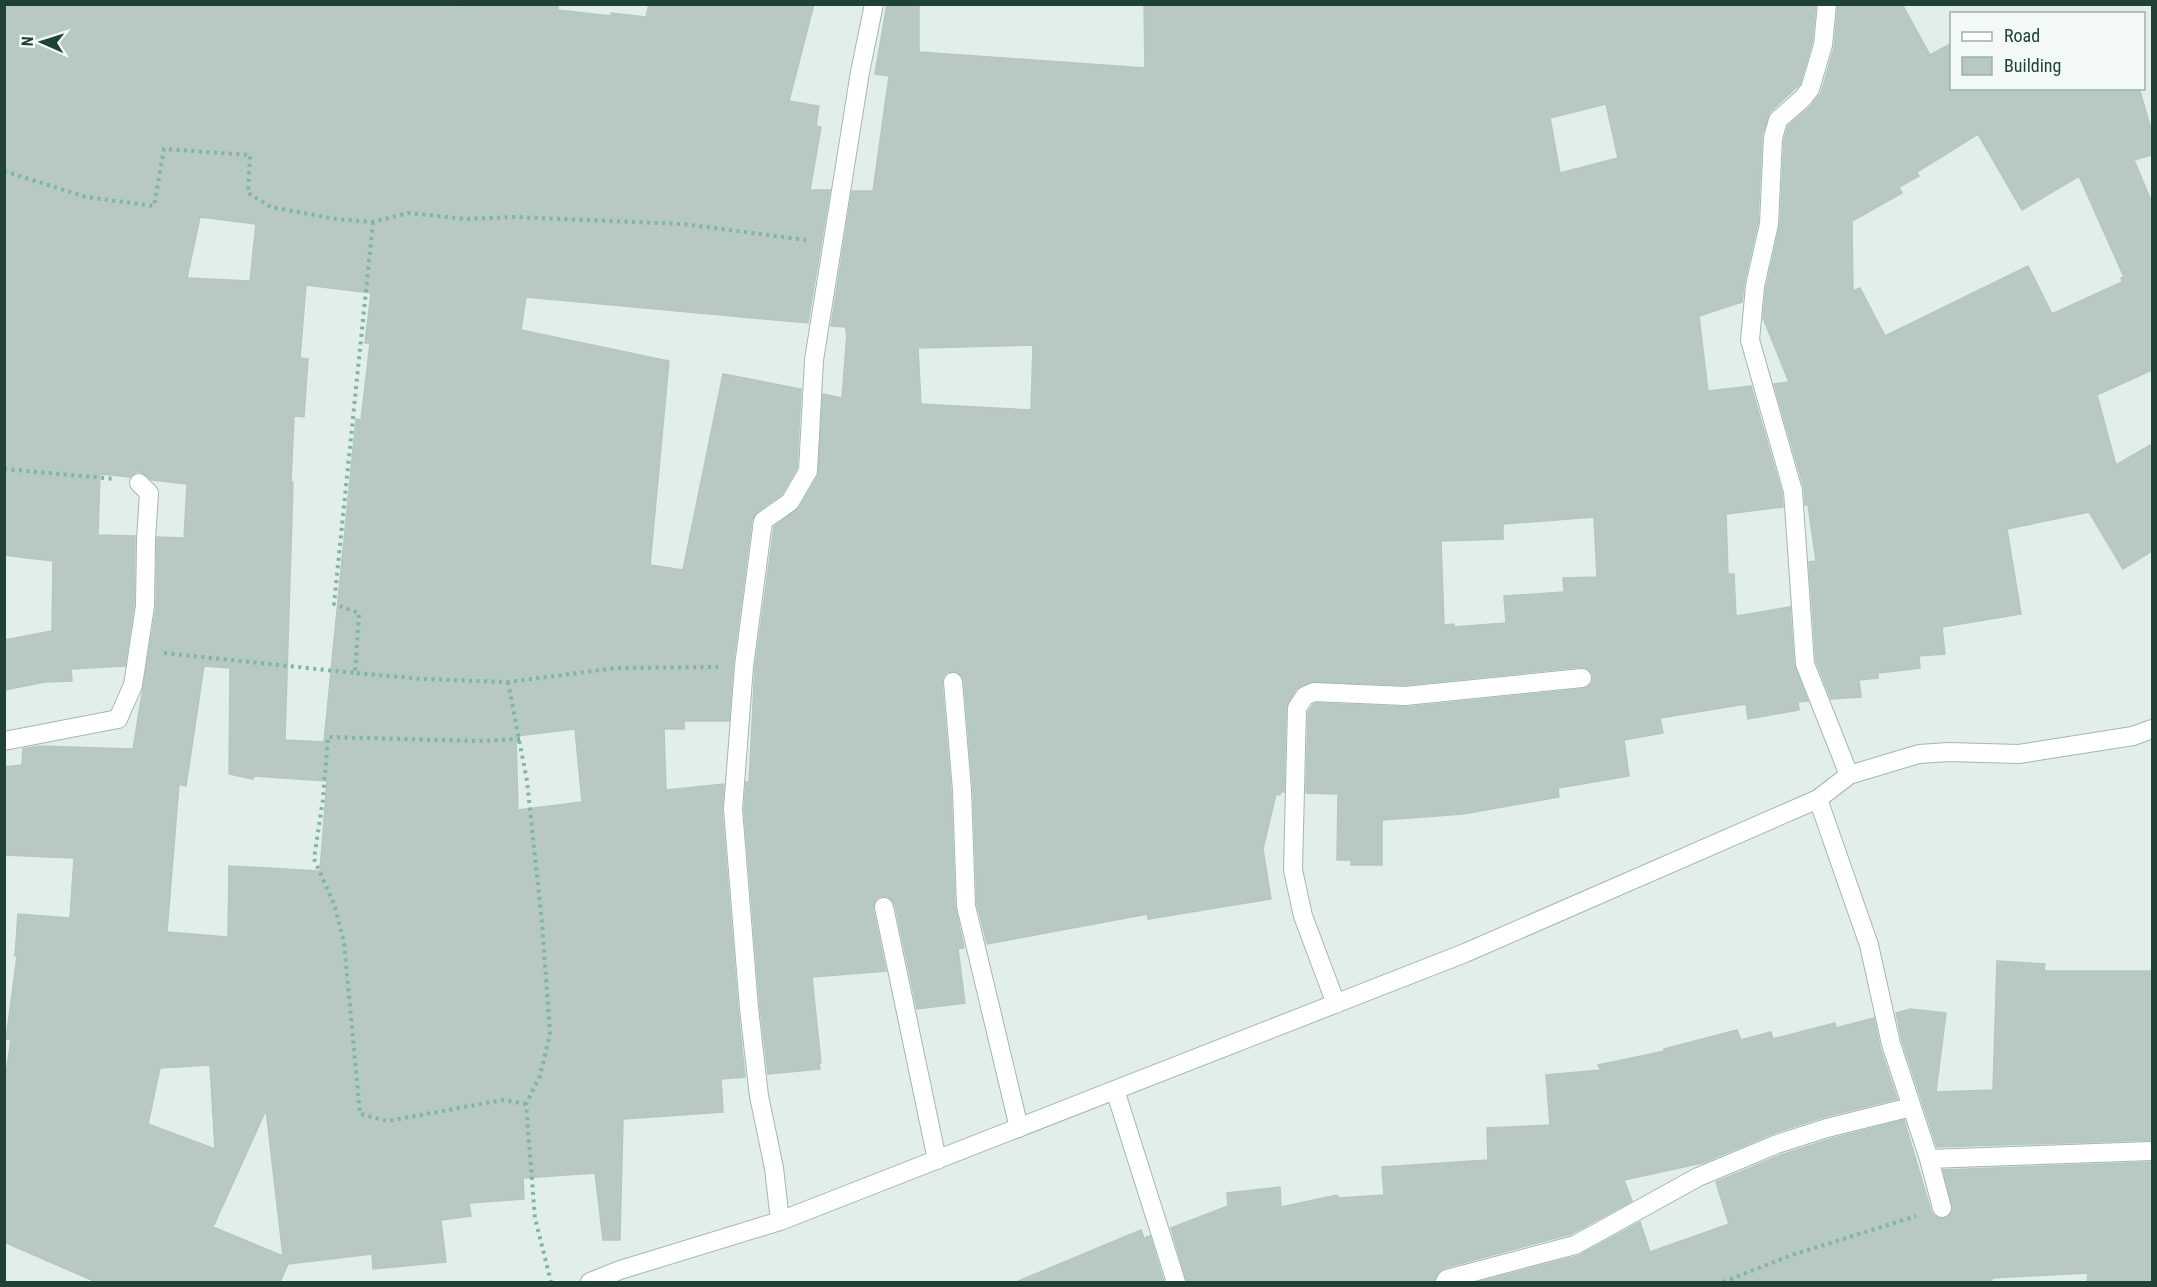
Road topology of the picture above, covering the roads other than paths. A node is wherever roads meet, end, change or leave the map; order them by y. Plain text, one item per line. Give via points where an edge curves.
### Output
1 (874, 4) edge
2 (1827, 4) edge
3 (139, 483) road end
4 (1582, 678) dead end
5 (953, 682) dead end
6 (2152, 729) edge
7 (4, 741) edge
8 (1849, 775) junction
9 (1818, 799) junction
10 (885, 907) dead end
11 (1336, 1004) junction
12 (1115, 1090) junction
13 (1911, 1107) junction
14 (1018, 1128) junction
15 (2152, 1151) edge
16 (1929, 1159) junction
17 (937, 1160) junction
18 (1942, 1208) road end
19 (780, 1221) junction
20 (619, 1276) edge
21 (590, 1282) edge
22 (1176, 1282) edge
23 (1445, 1282) edge

1 - 19 street via 814,360 808,471 790,502 763,521 744,666 733,809 759,1096
2 - 8 street via 1823,45 1810,89 1778,120 1773,138 1769,224 1755,286 1750,340 1793,491 1805,664
3 - 7 street via 149,493 145,606 133,685 118,719
4 - 11 street via 1405,696 1314,692 1305,696 1297,708 1293,870 1303,916
5 - 14 street via 966,906
6 - 8 street via 2133,736 2019,754 1920,754
8 - 9 street
9 - 11 street via 1465,953
9 - 13 street via 1869,945 1891,1044
10 - 17 street
11 - 12 street
12 - 14 street
12 - 22 street
13 - 16 street
13 - 23 street via 1777,1144 1698,1177 1575,1245 1447,1278
14 - 17 street
15 - 16 street
16 - 18 street
17 - 19 street
19 - 20 street
20 - 21 street

